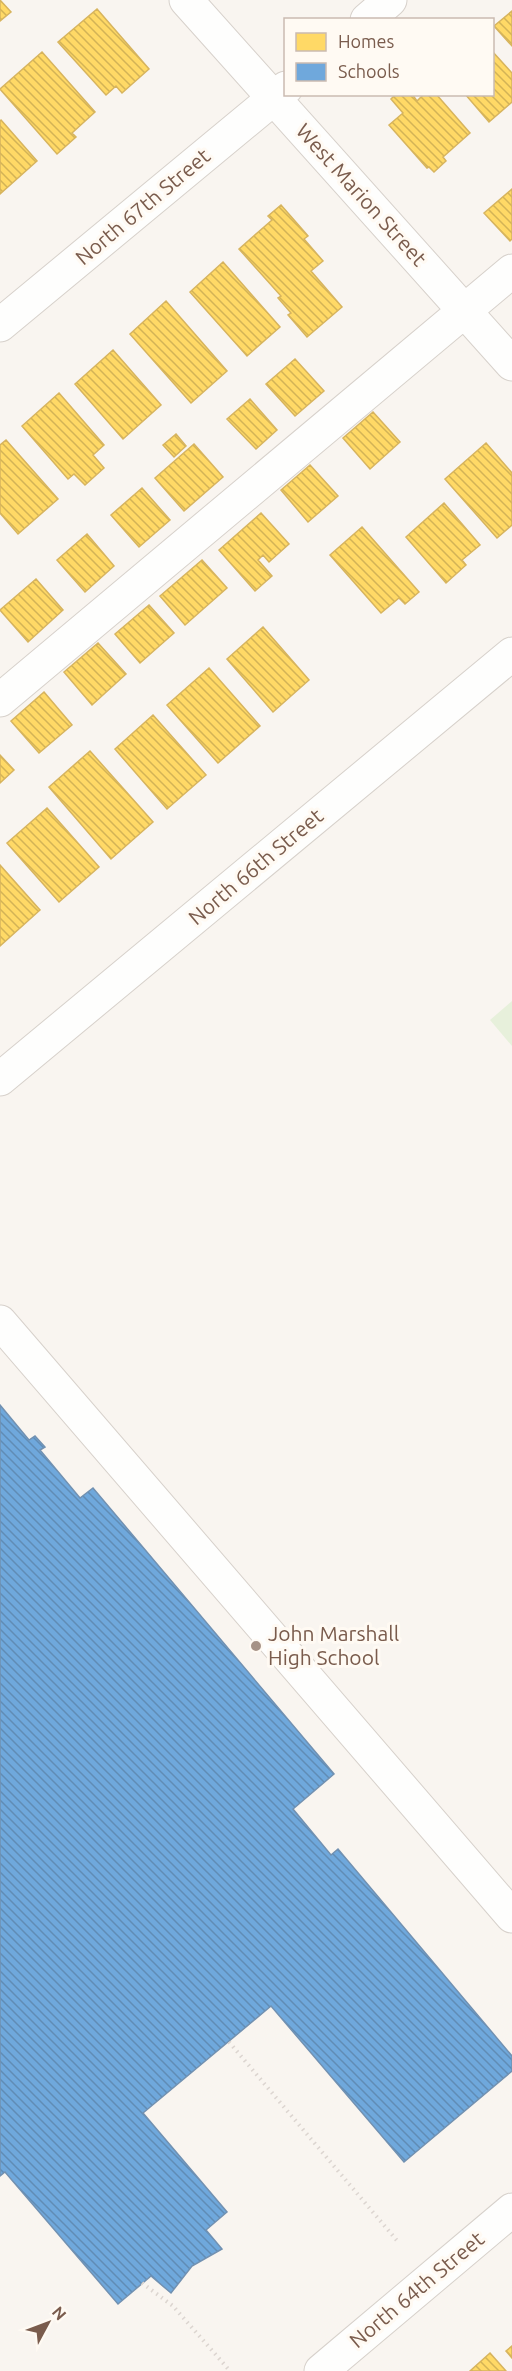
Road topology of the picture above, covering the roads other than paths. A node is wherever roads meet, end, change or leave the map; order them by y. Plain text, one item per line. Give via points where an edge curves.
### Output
1 (186, 0) edge
2 (390, 0) edge
3 (369, 18) edge
4 (280, 93) edge
5 (512, 271) edge
6 (465, 311) junction
7 (0, 325) edge
8 (512, 364) edge
9 (512, 654) edge
10 (0, 700) edge
11 (0, 1079) edge
12 (0, 1322) edge
13 (512, 1916) edge
14 (512, 2210) edge
15 (321, 2371) edge

1 - 4 street, West Marion Street
2 - 3 street
4 - 6 street, West Marion Street
4 - 7 street, North 67th Street
5 - 6 street
6 - 8 street, West Marion Street
6 - 10 street
9 - 11 street, North 66th Street
12 - 13 street
14 - 15 street, North 64th Street

